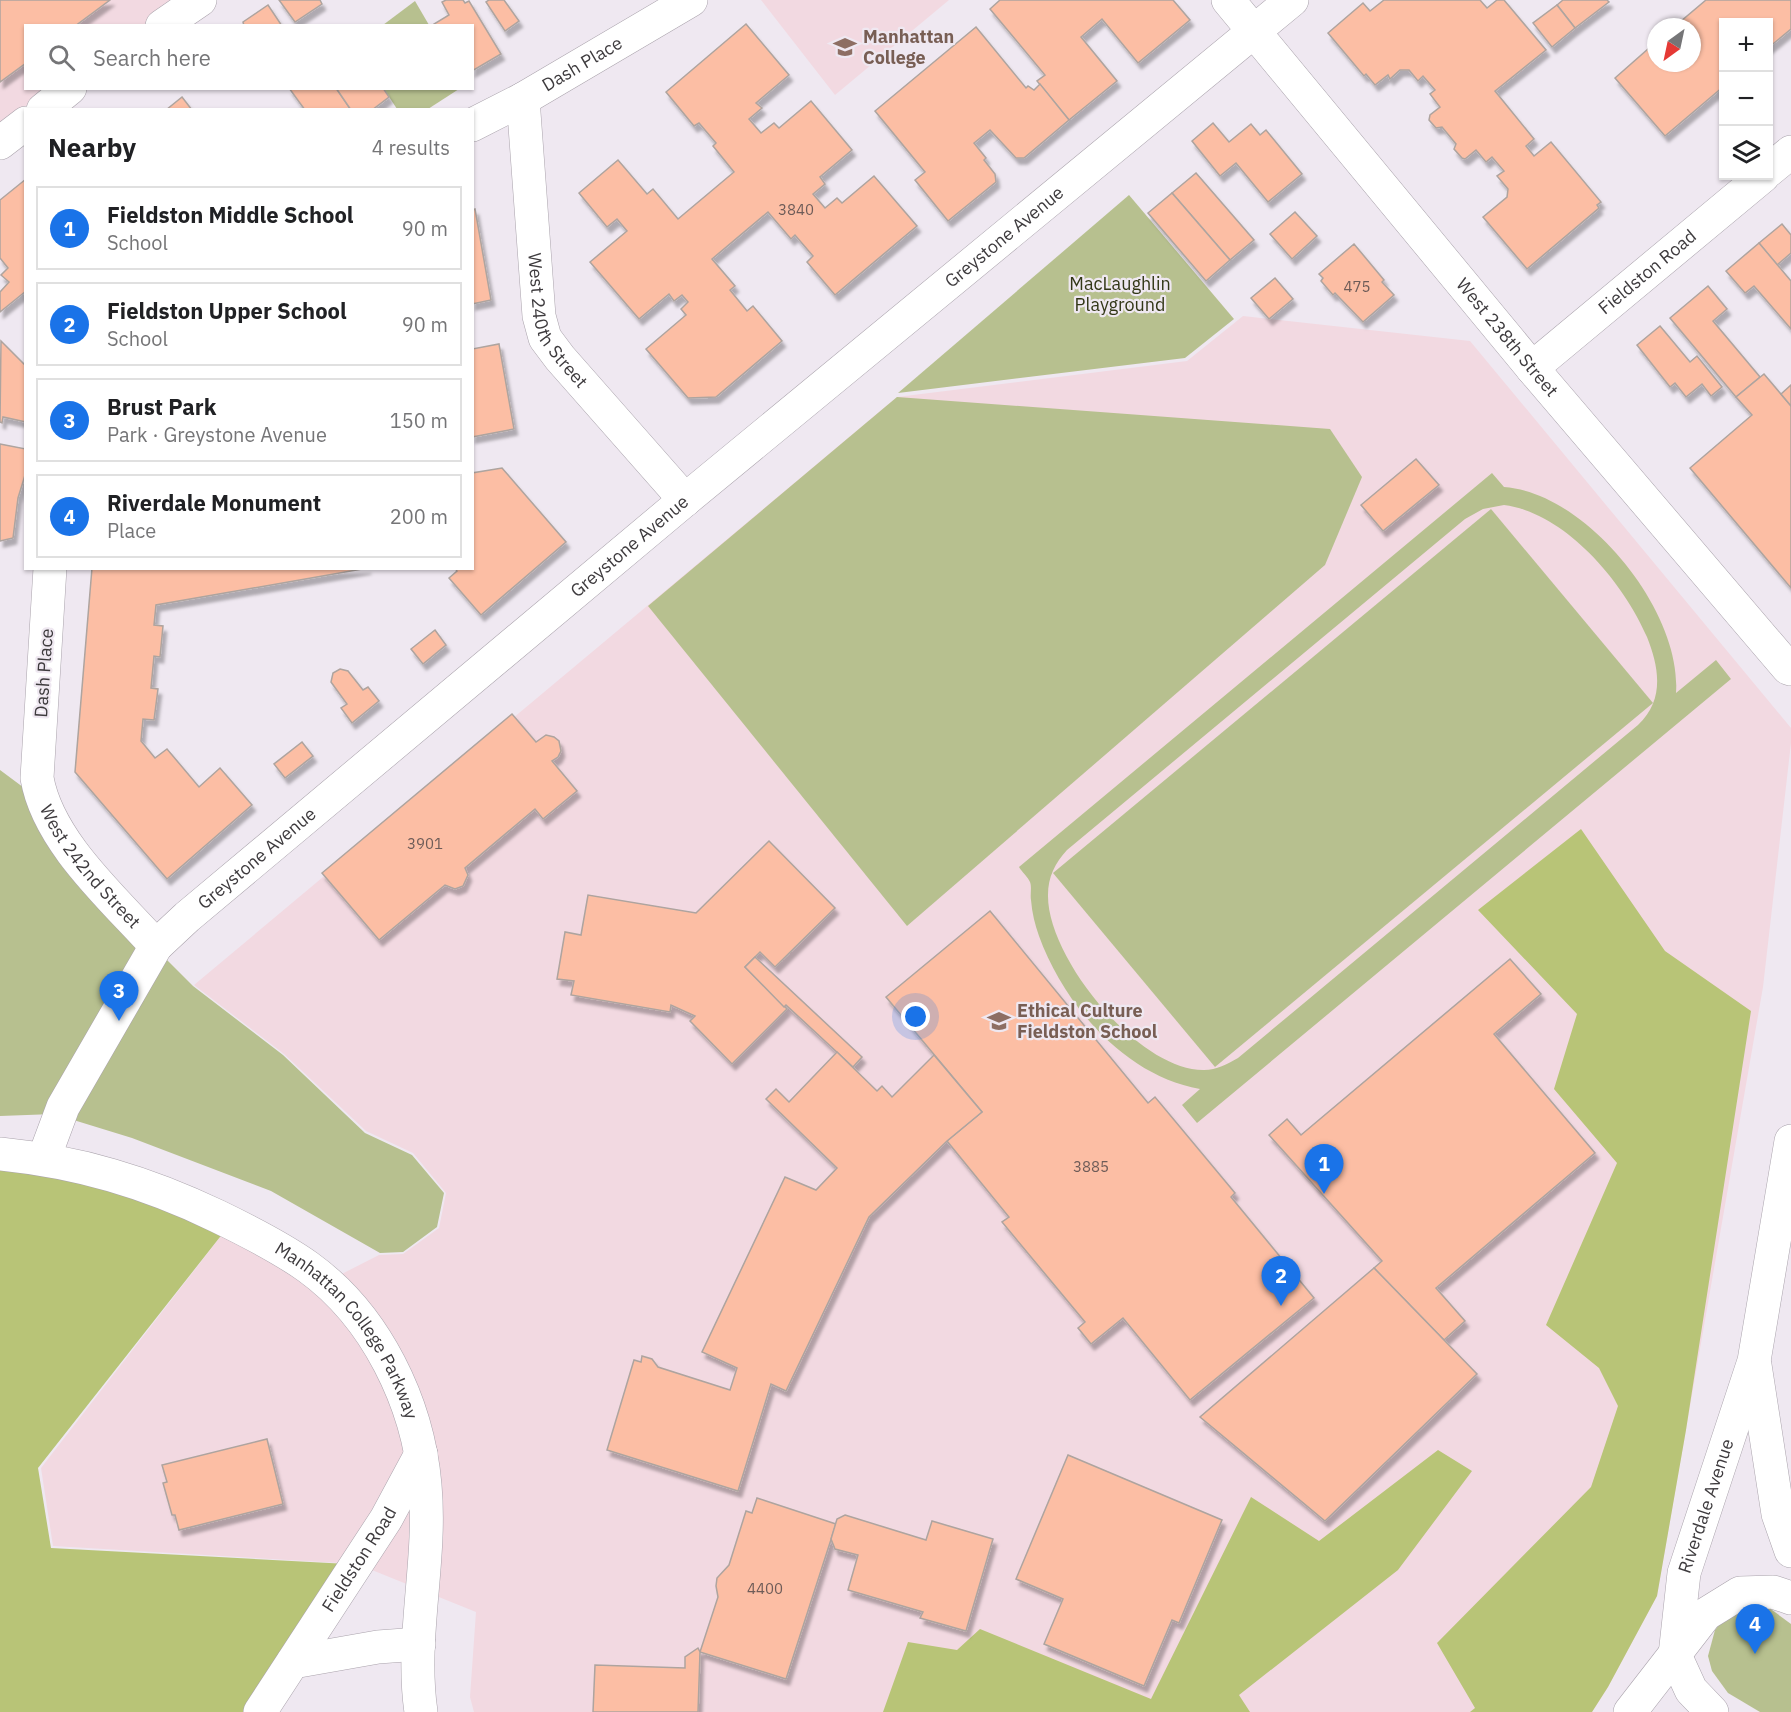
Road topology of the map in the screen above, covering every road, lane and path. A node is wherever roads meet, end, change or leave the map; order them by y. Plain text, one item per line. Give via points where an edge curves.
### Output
1 (200, 0) edge
2 (691, 0) edge
3 (1228, 0) edge
4 (1292, 0) edge
5 (165, 24) edge
6 (1254, 32) junction
7 (68, 90) edge
8 (523, 99) junction
9 (45, 108) edge
10 (474, 124) edge
11 (24, 125) edge
12 (0, 143) edge
13 (1791, 152) edge
14 (1773, 167) edge
15 (1758, 180) edge
16 (1532, 368) junction
17 (685, 500) junction
18 (50, 570) edge
19 (1791, 669) edge
20 (37, 778) joint
21 (156, 946) junction
22 (1791, 1141) edge
23 (0, 1154) edge
24 (44, 1158) junction
25 (1754, 1361) junction
26 (421, 1454) junction
27 (1791, 1551) edge
28 (1791, 1598) edge
29 (419, 1644) junction
30 (1675, 1656) junction
31 (293, 1662) junction
32 (260, 1712) edge
33 (421, 1712) edge
34 (1630, 1712) edge
35 (1712, 1712) edge

1 - 5 street
2 - 8 street, Dash Place
3 - 6 street, West 238th Street
4 - 6 street, Greystone Avenue
6 - 16 street, West 238th Street
6 - 17 street, Greystone Avenue
7 - 9 street
8 - 10 street, Dash Place
8 - 17 street, West 240th Street via 539,316 545,338
11 - 12 street
13 - 14 street
15 - 16 street, Fieldston Road
16 - 19 street, West 238th Street
17 - 21 street, Greystone Avenue
18 - 20 street, Dash Place
20 - 21 street, West 242nd Street via 40,798 70,850
21 - 24 street, Greystone Avenue via 63,1107
22 - 25 street, Riverdale Avenue
23 - 24 street, Manhattan College Parkway
24 - 26 street, Manhattan College Parkway via 111,1174 189,1203 309,1267 343,1299 374,1339 400,1387
25 - 27 street, Riverdale Avenue via 1778,1514
25 - 30 street, Riverdale Avenue via 1684,1574
26 - 29 street, Manhattan College Parkway via 427,1517
26 - 31 street, Fieldston Road via 386,1519
28 - 30 street via 1773,1592 1740,1593 1706,1614
29 - 31 street
29 - 33 street, Manhattan College Parkway via 416,1680
30 - 34 street
30 - 35 street via 1690,1689
31 - 32 street, Fieldston Road

